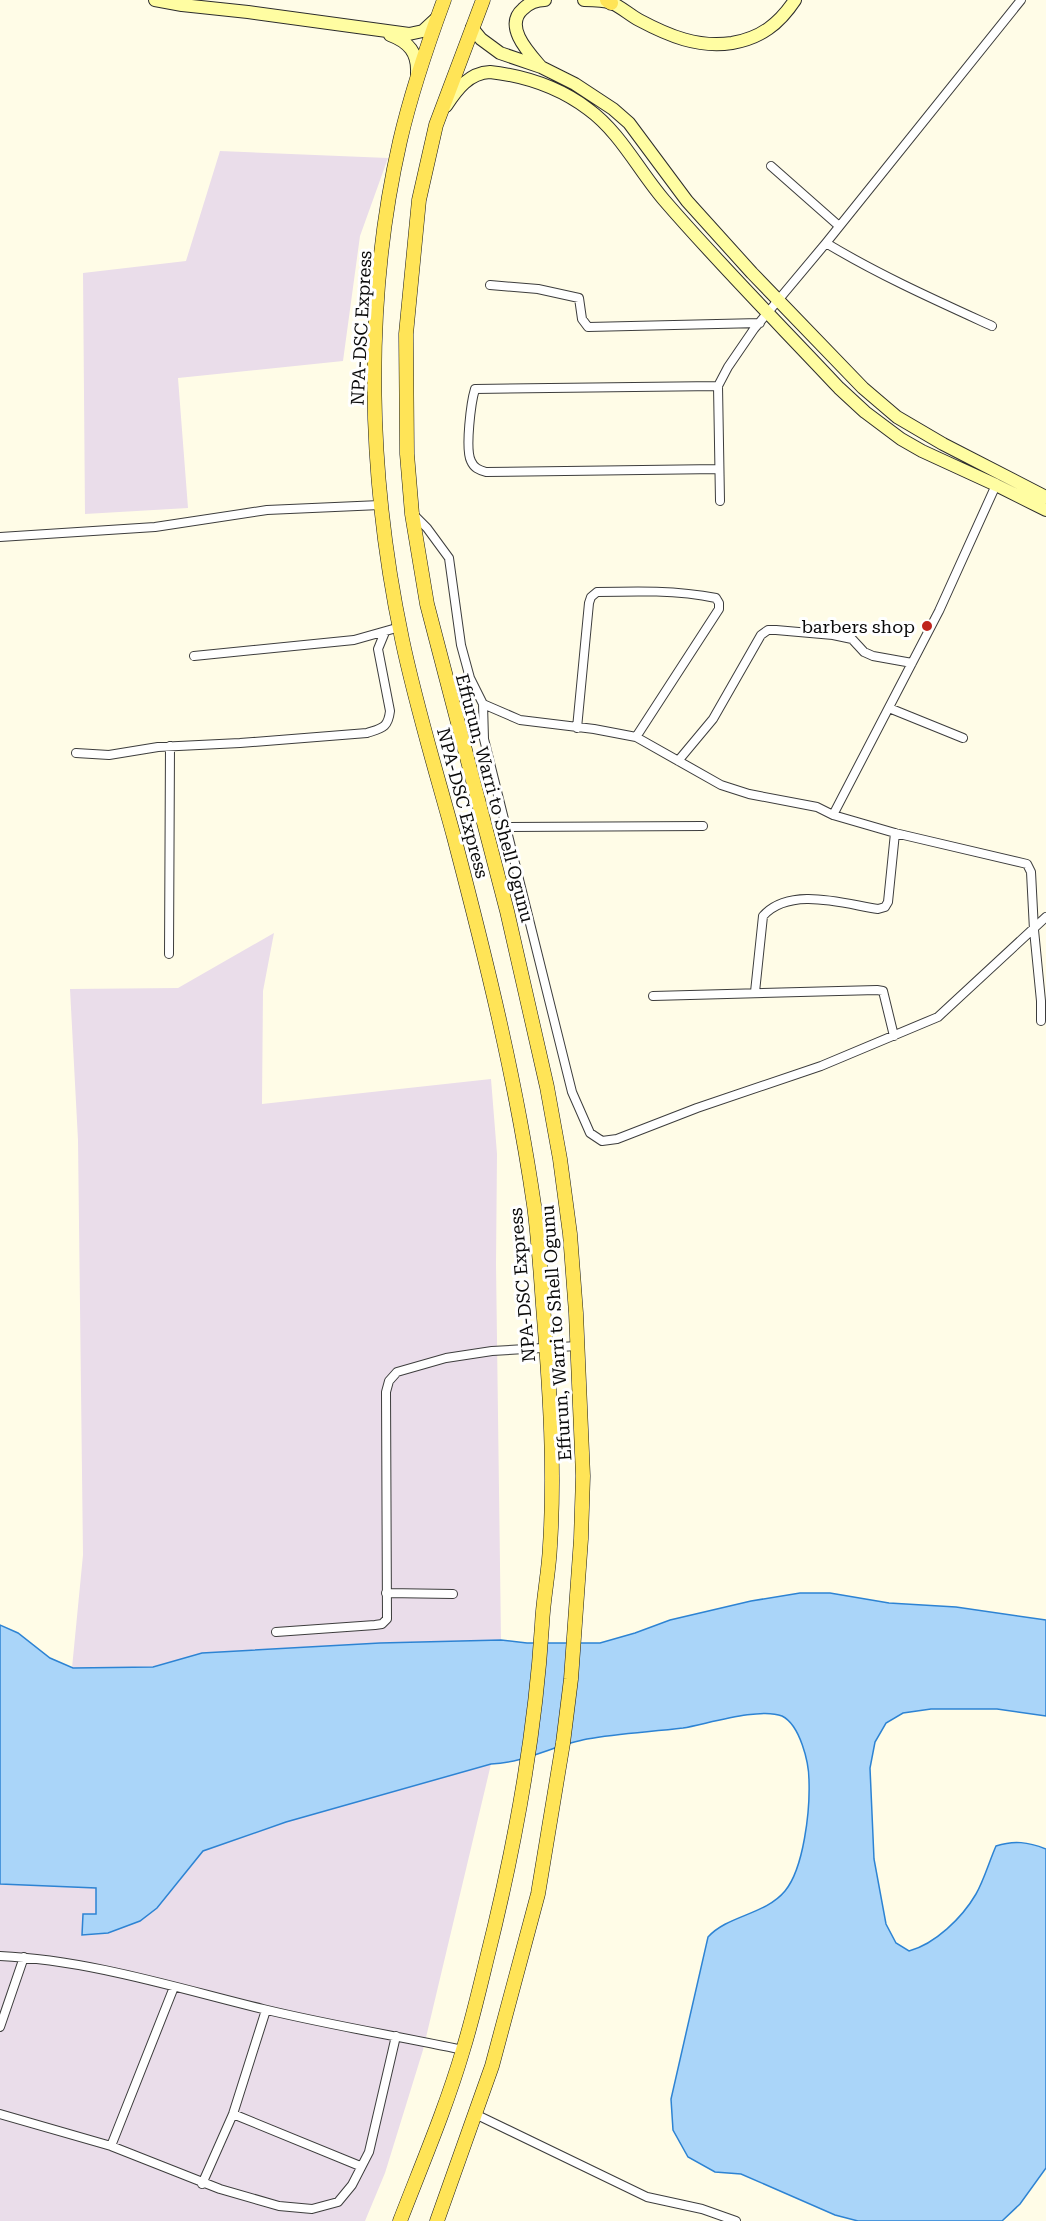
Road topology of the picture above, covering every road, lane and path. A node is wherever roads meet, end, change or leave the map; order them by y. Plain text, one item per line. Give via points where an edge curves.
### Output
1 (155, 0) edge
2 (444, 0) edge
3 (483, 0) edge
4 (546, 0) edge
5 (584, 0) edge
6 (795, 0) edge
7 (1021, 0) edge
8 (609, 1) edge
9 (438, 16) junction
10 (472, 28) junction
11 (375, 30) junction
12 (541, 67) junction
13 (417, 79) junction
14 (436, 125) junction
15 (771, 166) dead end
16 (839, 226) junction
17 (826, 243) junction
18 (490, 285) dead end
19 (778, 301) junction
20 (765, 318) junction
21 (992, 326) dead end
22 (718, 386) junction
23 (719, 469) junction
24 (996, 485) junction
25 (1046, 497) edge
26 (720, 501) dead end
27 (380, 505) junction
28 (1046, 510) edge
29 (412, 514) junction
30 (0, 537) edge
31 (400, 627) junction
32 (385, 632) junction
33 (194, 656) dead end
34 (912, 663) junction
35 (483, 704) junction
36 (889, 708) junction
37 (577, 728) junction
38 (636, 737) junction
39 (963, 738) dead end
40 (170, 747) junction
41 (76, 753) dead end
42 (678, 761) junction
43 (833, 814) junction
44 (702, 826) dead end
45 (505, 827) junction
46 (895, 833) junction
47 (1046, 917) edge
48 (1034, 930) junction
49 (169, 954) dead end
50 (755, 992) junction
51 (653, 996) dead end
52 (1044, 1002) edge
53 (1041, 1021) dead end
54 (894, 1036) junction
55 (577, 1346) junction
56 (546, 1348) junction
57 (386, 1593) junction
58 (453, 1594) dead end
59 (276, 1632) dead end
60 (0, 1956) edge
61 (24, 1957) junction
62 (174, 1987) junction
63 (266, 2010) junction
64 (0, 2027) edge
65 (396, 2036) junction
66 (463, 2050) junction
67 (0, 2114) edge
68 (233, 2114) junction
69 (475, 2114) junction
70 (111, 2146) junction
71 (360, 2166) junction
72 (202, 2184) junction
73 (400, 2221) edge
74 (437, 2221) edge
75 (736, 2221) edge

1 - 11 main road
2 - 9 main road, NPA-DSC Express
3 - 10 main road, Effurun, Warri to Shell Ogunu
4 - 12 main road via 527,5 516,20 521,39
5 - 8 main road
6 - 8 main road via 760,35 717,45 671,35
7 - 16 street
9 - 11 main road via 428,28 416,33
9 - 13 main road, NPA-DSC Express
10 - 12 main road via 500,53
10 - 14 main road, Effurun, Warri to Shell Ogunu
11 - 13 main road via 410,46 417,60
12 - 19 main road via 575,84 629,123 687,201
13 - 27 main road, NPA-DSC Express via 399,145 379,270 375,394
14 - 20 main road via 462,84 483,73 500,73 540,84 574,100 612,132 661,197
14 - 29 main road, Effurun, Warri to Shell Ogunu via 419,200 406,334
15 - 16 street
16 - 17 street
17 - 19 street
17 - 21 street via 858,263
18 - 20 street via 579,298 582,319 588,327
19 - 20 street
19 - 25 main road via 897,417
20 - 22 street
20 - 24 main road via 883,426 922,451
22 - 23 street
22 - 23 street via 475,389 469,459 476,469 486,472
23 - 26 street
24 - 28 main road
24 - 34 street
27 - 30 street via 267,510 155,527
27 - 31 main road, NPA-DSC Express
29 - 35 street via 449,558 461,645 470,678
29 - 55 main road, Effurun, Warri to Shell Ogunu via 426,604 507,911 548,1087 570,1234
31 - 32 street
31 - 56 main road, NPA-DSC Express via 513,1080 535,1210
32 - 33 street via 354,640
32 - 40 street via 378,649 390,711 383,728 367,733
34 - 36 street
34 - 42 street via 873,656 852,639 768,630 761,635 713,719
35 - 37 street via 520,720
35 - 45 street via 484,740
36 - 39 street
36 - 43 street
37 - 38 street
37 - 38 street via 591,597 597,592 624,591 716,598 719,609
38 - 42 street
40 - 41 street via 109,754
40 - 49 street
42 - 43 street via 721,785 818,807
43 - 46 street
44 - 45 street
45 - 54 street via 572,1092 590,1133 602,1141 821,1066
46 - 48 street via 1027,864 1031,872
46 - 50 street via 885,907 814,899 794,900 769,909 763,916
47 - 48 street
48 - 52 street
48 - 54 street via 938,1017
50 - 51 street
50 - 54 street via 883,991
52 - 53 street
55 - 56 street
55 - 69 main road, Effurun, Warri to Shell Ogunu via 583,1476 576,1613 563,1743 538,1894 495,2056
56 - 57 street via 446,1358 397,1372 389,1381
56 - 66 main road, NPA-DSC Express via 552,1491 540,1662 513,1849
57 - 58 street
57 - 59 street via 387,1618 382,1624
60 - 61 street
61 - 62 street via 80,1965
61 - 64 street
62 - 63 street
62 - 70 street
63 - 65 street
63 - 68 street
65 - 66 street
65 - 71 street via 369,2152
66 - 73 main road, NPA-DSC Express
67 - 70 street
68 - 71 street
68 - 72 street
69 - 74 main road, Effurun, Warri to Shell Ogunu
69 - 75 street via 647,2197
70 - 72 street
71 - 72 street via 352,2185 338,2202 312,2209 279,2206

